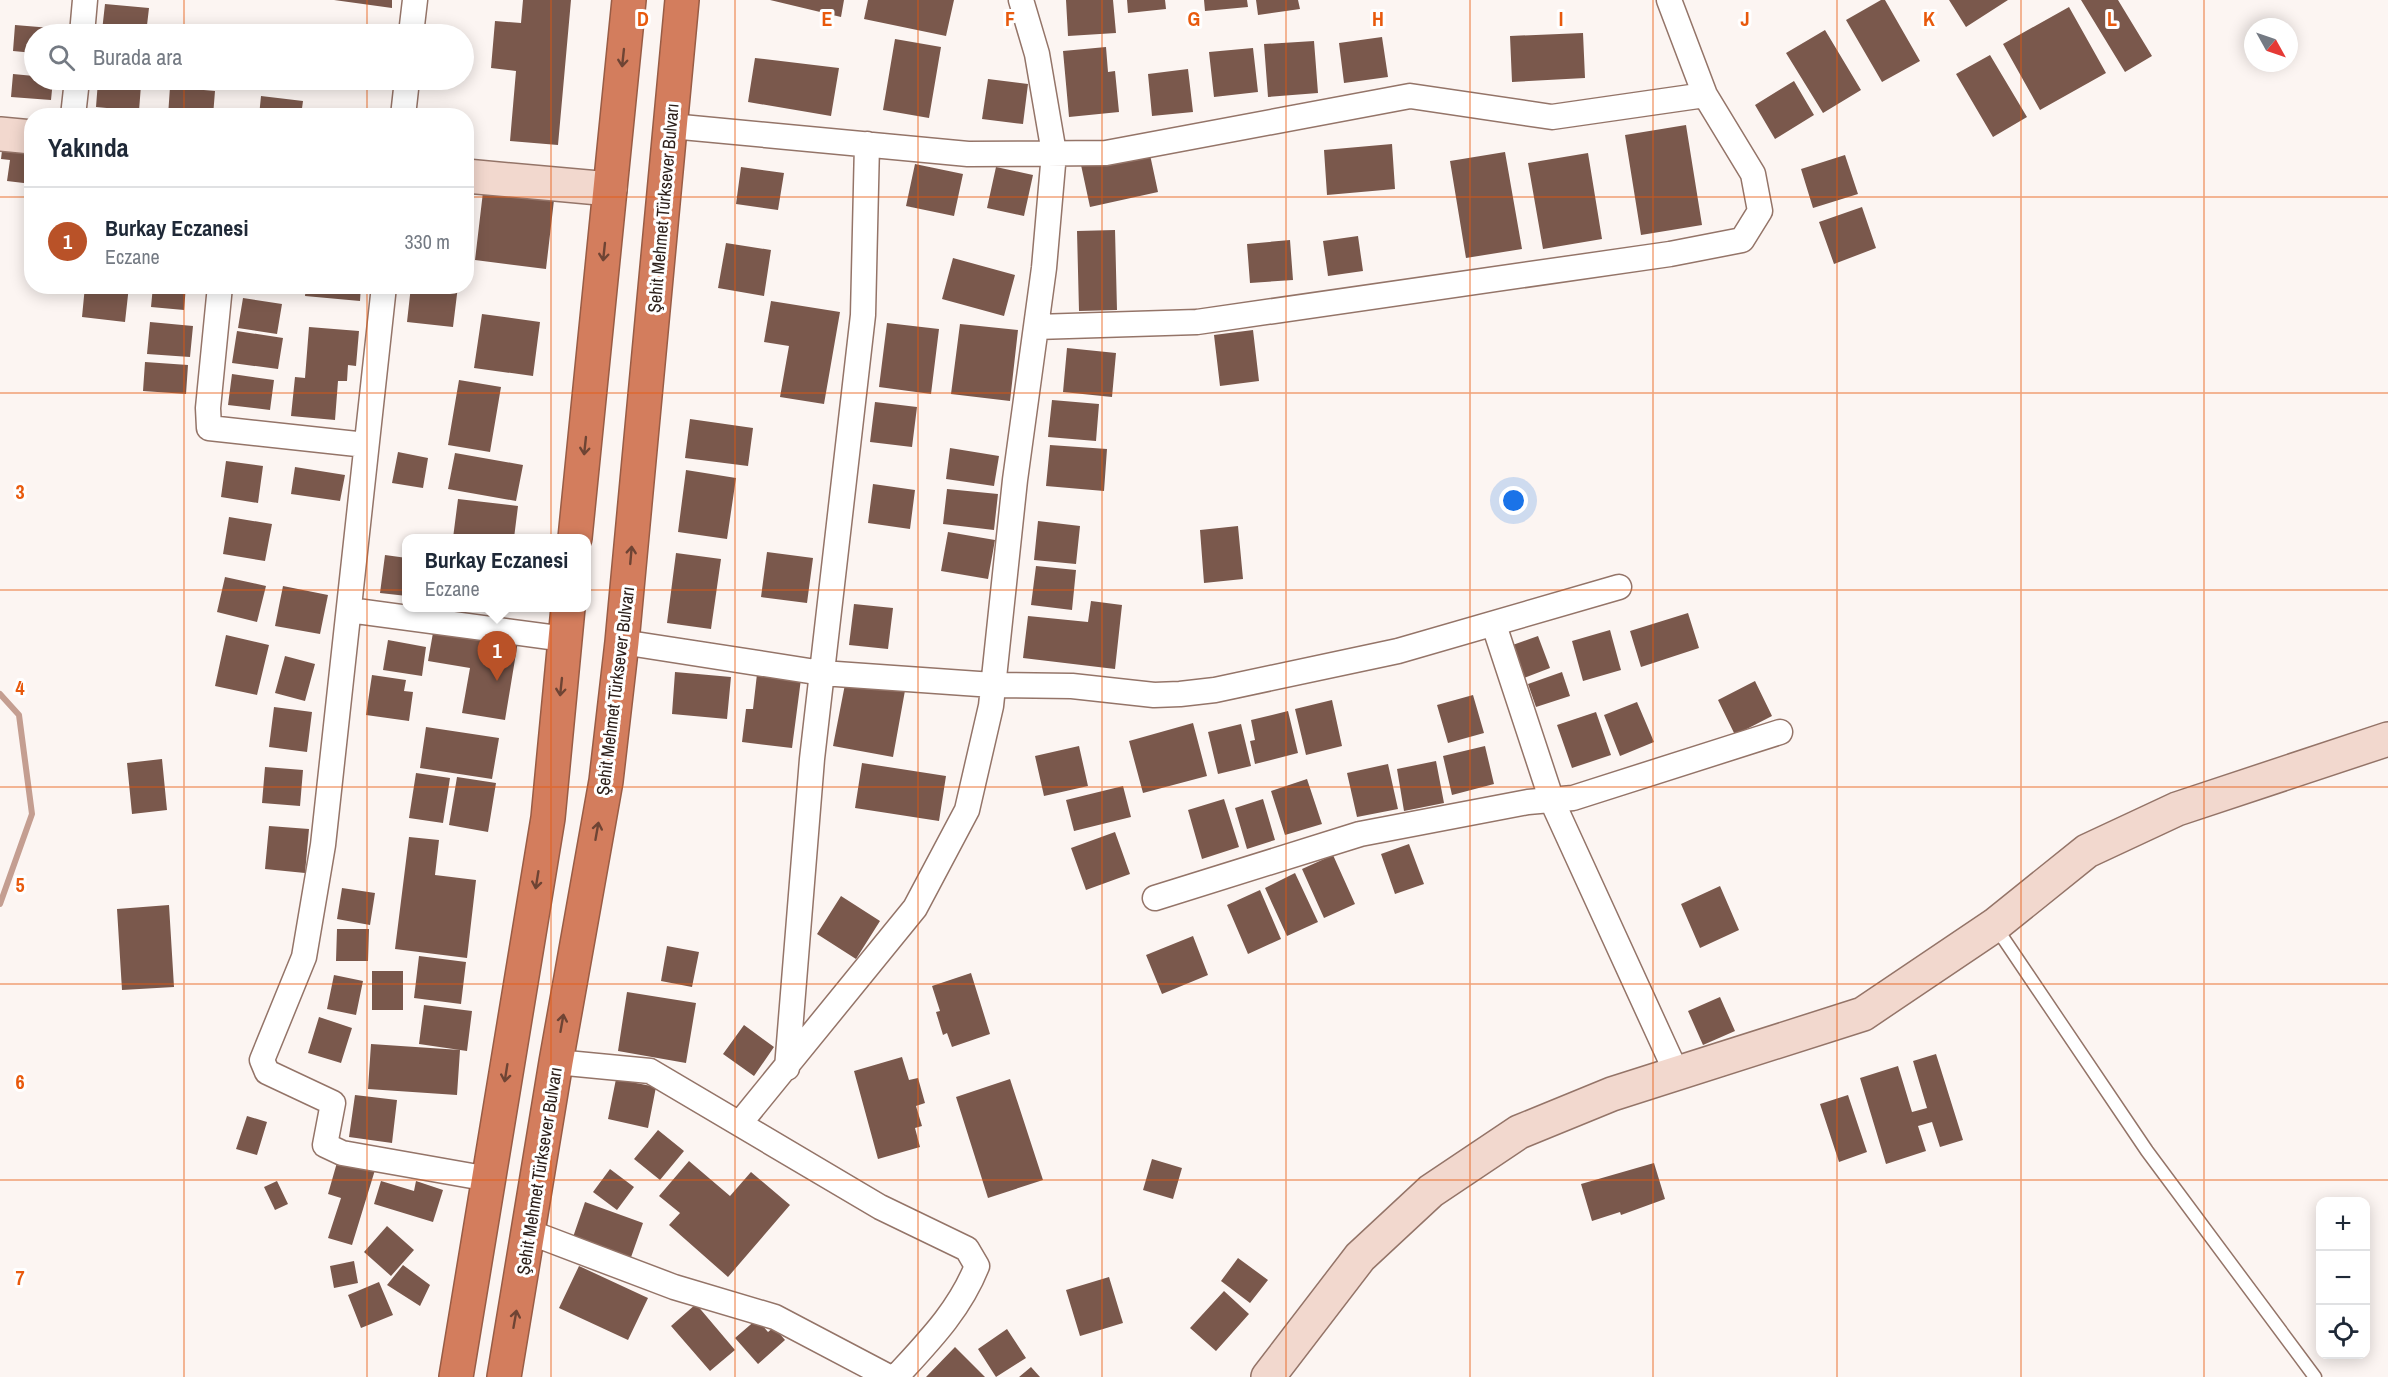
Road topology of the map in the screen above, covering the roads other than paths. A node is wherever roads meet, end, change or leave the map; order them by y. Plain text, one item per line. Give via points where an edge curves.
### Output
1 (85, 0) edge
2 (415, 0) edge
3 (629, 0) edge
4 (682, 0) edge
5 (1021, 0) edge
6 (1669, 0) edge
7 (83, 24) edge
8 (412, 24) edge
9 (76, 90) edge
10 (405, 90) edge
11 (1705, 95) junction
12 (74, 108) edge
13 (404, 108) edge
14 (671, 126) junction
15 (0, 134) edge
16 (24, 136) edge
17 (867, 144) junction
18 (1053, 153) junction
19 (474, 177) edge
20 (610, 189) junction
21 (219, 294) edge
22 (383, 294) edge
23 (1036, 327) junction
24 (366, 445) junction
25 (575, 534) edge
26 (1619, 587) dead end
27 (349, 610) junction
28 (567, 623) edge
29 (1494, 625) junction
30 (622, 642) junction
31 (822, 673) junction
32 (993, 685) junction
33 (1780, 732) dead end
34 (2388, 739) edge
35 (1552, 801) junction
36 (1155, 898) dead end
37 (1995, 925) junction
38 (555, 1062) junction
39 (787, 1068) junction
40 (1677, 1074) junction
41 (740, 1123) junction
42 (489, 1179) junction
43 (529, 1232) junction
44 (456, 1377) edge
45 (504, 1377) edge
46 (889, 1377) edge
47 (896, 1377) edge
48 (1268, 1377) edge
49 (2315, 1377) edge

1 - 7 street
2 - 8 street
3 -> 20 highway
4 - 14 highway, Şehit Mehmet Türksever Bulvarı
5 - 18 street via 1037,54
6 - 11 street
9 - 12 street
10 - 13 street
11 - 18 street via 1552,117 1410,96 1106,153
11 - 23 street via 1753,174 1760,211 1742,240 1670,254 1197,322
14 - 17 street
30 -> 14 highway, Şehit Mehmet Türksever Bulvarı
15 - 16 street
17 - 18 street via 968,154
17 - 31 street via 863,315
18 - 23 street
19 - 20 street
20 -> 25 highway
21 - 24 street via 209,428
22 - 24 street
23 - 32 street
24 - 27 street
26 - 29 street
27 - 28 street
27 - 42 street via 323,845 304,957 262,1060 267,1072 333,1103 325,1145 342,1153
28 -> 42 highway via 548,818
29 - 32 street via 1398,651 1215,690 1154,695 1072,686
29 - 35 street
30 - 31 street
38 -> 30 highway, Şehit Mehmet Türksever Bulvarı via 606,782
31 - 32 street
31 - 39 street
32 - 39 street via 967,810 915,908
33 - 35 street via 1573,798
34 - 37 street via 2178,809 2087,851
35 - 36 street via 1528,802 1360,834
35 - 40 street
37 - 40 street via 1863,1014
37 - 49 lane via 2147,1151
38 - 41 street via 650,1071
38 - 43 highway, Şehit Mehmet Türksever Bulvarı
39 - 41 street
40 - 48 street via 1612,1094 1519,1132 1431,1191 1360,1257
41 - 47 street via 880,1207 966,1249 977,1266 967,1292 949,1319
42 - 44 highway
45 -> 43 highway, Şehit Mehmet Türksever Bulvarı
43 - 46 street via 674,1287 775,1317

